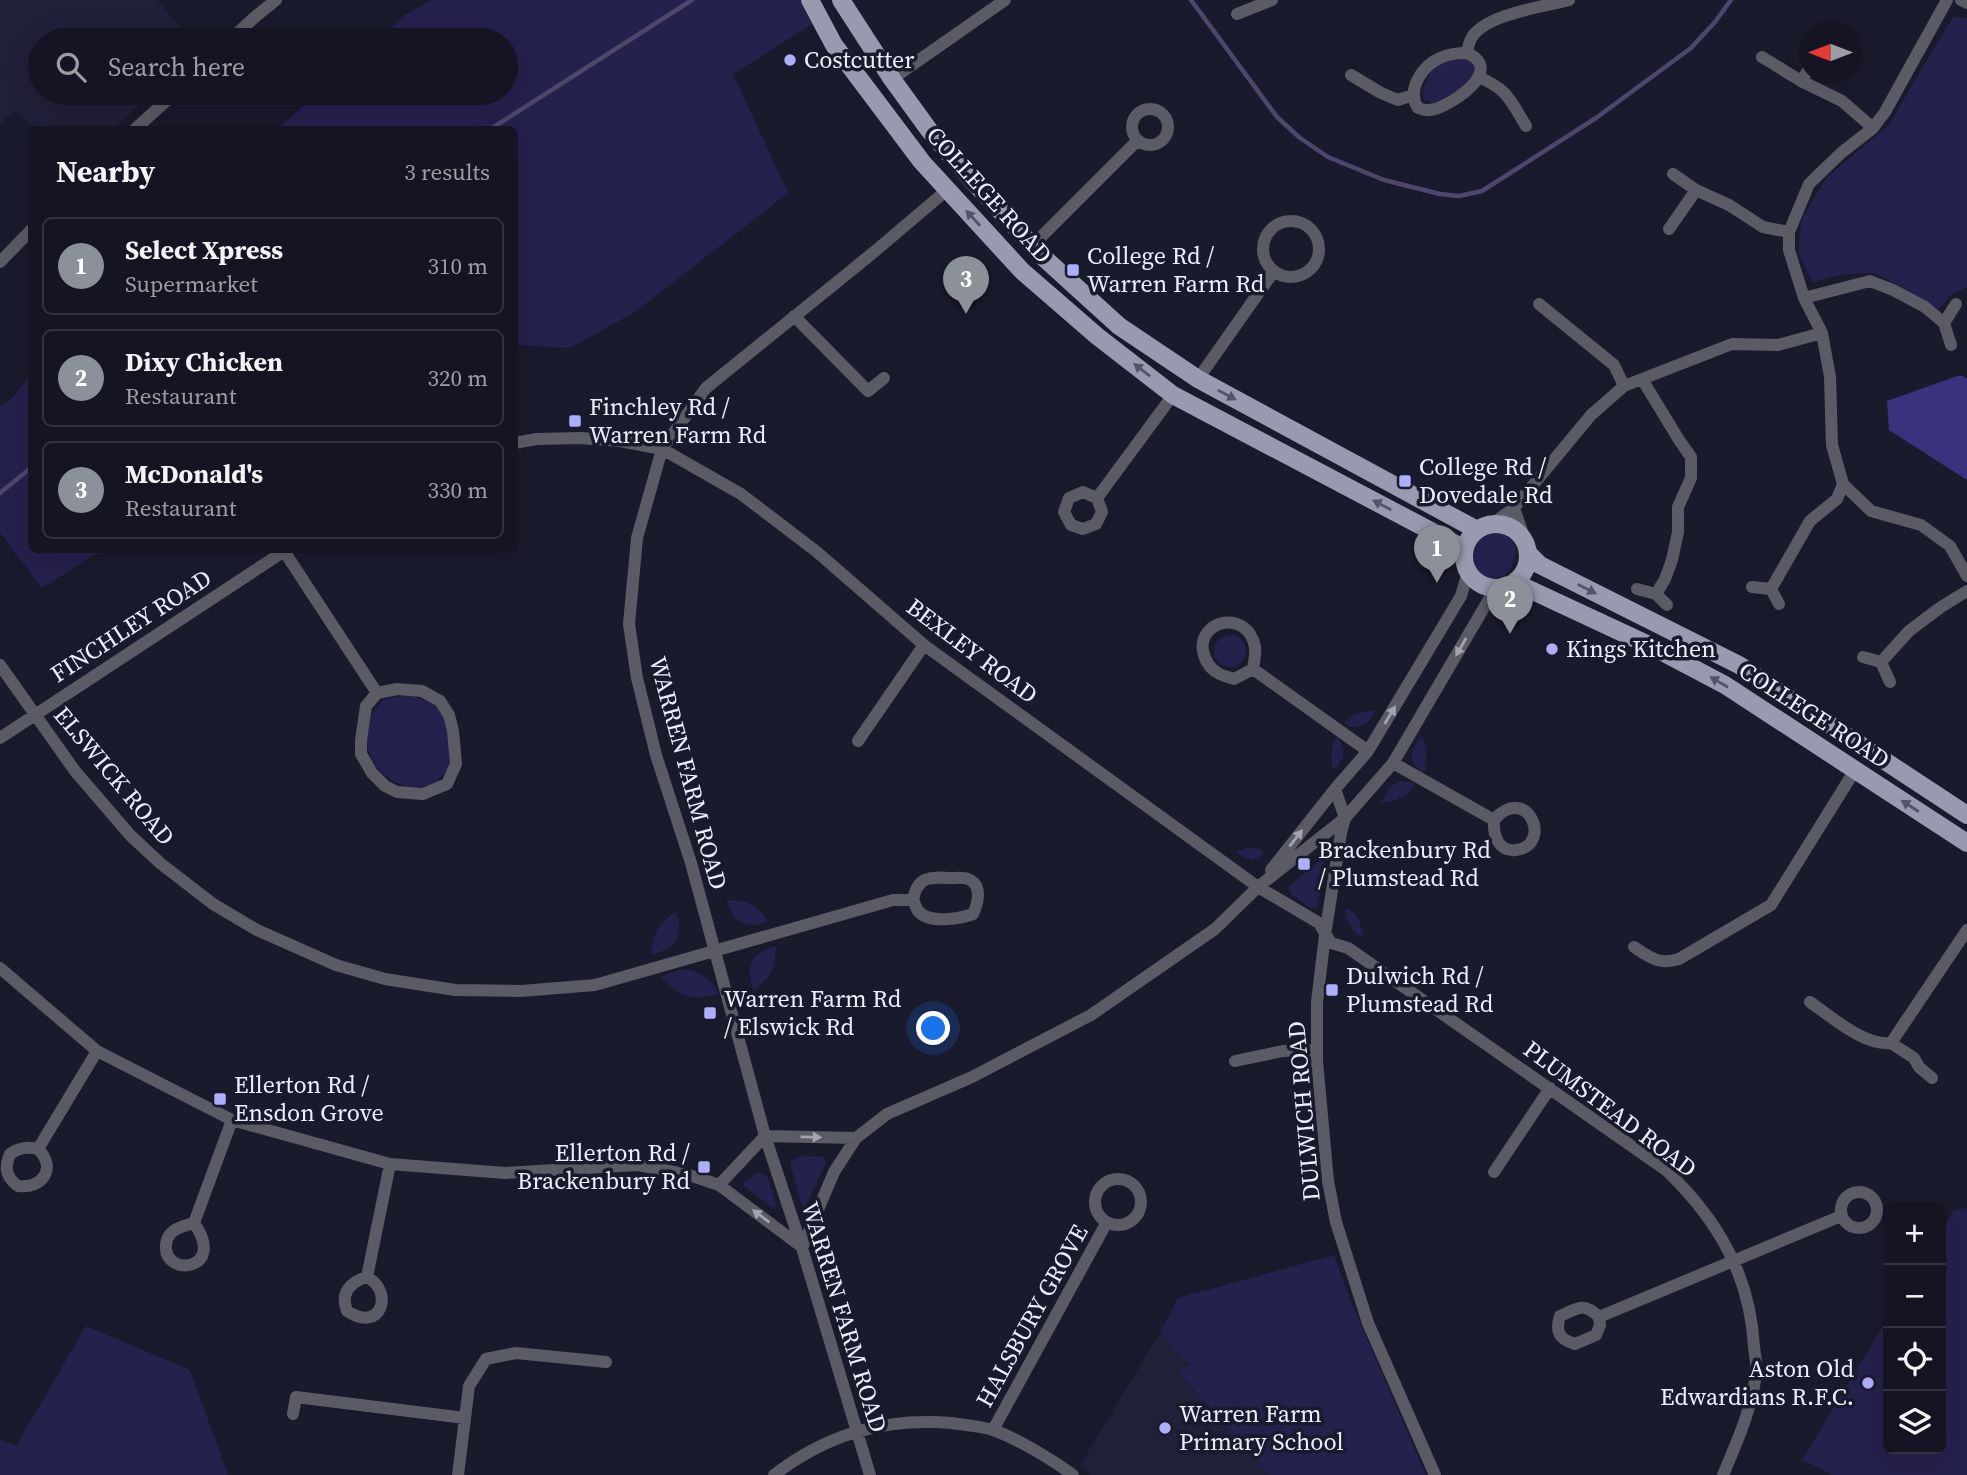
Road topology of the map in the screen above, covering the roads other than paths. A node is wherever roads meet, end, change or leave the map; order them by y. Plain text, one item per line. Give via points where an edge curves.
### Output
1 (276, 0) edge
2 (810, 0) edge
3 (841, 0) edge
4 (1005, 0) edge
5 (1272, 0) edge
6 (1569, 0) edge
7 (1947, 0) edge
8 (1961, 0) edge
9 (1967, 4) edge
10 (1539, 8) junction
11 (1237, 14) dead end
12 (1543, 22) dead end
13 (243, 28) edge
14 (1467, 53) junction
15 (1762, 57) dead end
16 (1351, 75) dead end
17 (1478, 78) junction
18 (892, 79) junction
19 (1799, 80) edge
20 (1807, 84) edge
21 (1413, 94) junction
22 (162, 105) edge
23 (138, 126) edge
24 (1526, 126) dead end
25 (1873, 128) junction
26 (1138, 140) dead end
27 (1673, 174) dead end
28 (968, 177) junction
29 (947, 190) junction
30 (1696, 190) junction
31 (1669, 229) dead end
32 (1789, 232) junction
33 (28, 233) edge
34 (1032, 246) junction
35 (0, 262) edge
36 (1274, 271) junction
37 (1804, 298) junction
38 (1539, 304) dead end
39 (1956, 304) dead end
40 (794, 316) junction
41 (1944, 323) junction
42 (1822, 333) junction
43 (1951, 345) dead end
44 (884, 378) dead end
45 (1198, 379) junction
46 (1642, 379) junction
47 (1624, 386) junction
48 (1173, 395) junction
49 (518, 442) edge
50 (662, 449) junction
51 (1843, 484) junction
52 (1097, 498) dead end
53 (1514, 508) junction
54 (1484, 527) junction
55 (1527, 547) junction
56 (1465, 549) junction
57 (280, 553) edge
58 (287, 553) edge
59 (1468, 572) junction
60 (1967, 576) edge
61 (1518, 580) junction
62 (1752, 587) dead end
63 (1495, 589) junction
64 (1637, 589) dead end
65 (1771, 589) junction
66 (1967, 592) edge
67 (1656, 594) junction
68 (1779, 604) dead end
69 (1667, 606) dead end
70 (924, 645) junction
71 (1863, 657) dead end
72 (1881, 662) junction
73 (0, 665) edge
74 (1253, 669) junction
75 (1890, 682) dead end
76 (377, 693) junction
77 (34, 715) junction
78 (0, 738) edge
79 (858, 741) dead end
80 (1368, 751) junction
81 (1393, 763) junction
82 (1855, 770) junction
83 (1335, 789) junction
84 (1966, 812) edge
85 (1345, 818) junction
86 (1494, 820) dead end
87 (1967, 844) edge
88 (1258, 887) junction
89 (913, 900) junction
90 (1967, 930) edge
91 (1325, 934) junction
92 (1634, 947) dead end
93 (715, 952) junction
94 (0, 968) edge
95 (1810, 1002) dead end
96 (1891, 1043) junction
97 (1317, 1050) junction
98 (97, 1051) junction
99 (1235, 1061) dead end
100 (1932, 1078) dead end
101 (1550, 1088) junction
102 (232, 1121) junction
103 (765, 1136) junction
104 (856, 1138) junction
105 (38, 1149) dead end
106 (390, 1164) junction
107 (1494, 1172) dead end
108 (719, 1185) junction
109 (1841, 1216) dead end
110 (1107, 1222) dead end
111 (194, 1223) dead end
112 (802, 1248) junction
113 (1734, 1261) junction
114 (368, 1277) dead end
115 (1599, 1317) dead end
116 (606, 1362) dead end
117 (293, 1414) dead end
118 (465, 1418) junction
119 (993, 1430) junction
120 (857, 1432) junction
121 (458, 1475) edge
122 (774, 1475) edge
123 (870, 1475) edge
124 (1073, 1475) edge
125 (1434, 1475) edge
126 (1723, 1475) edge

1 - 13 street
2 - 29 main road, COLLEGE ROAD via 834,46
3 - 18 main road, COLLEGE ROAD
4 - 18 street
5 - 11 street
6 - 10 street
7 - 25 street
8 - 9 street
10 - 12 street
10 - 14 street via 1513,13 1480,28 1469,41
14 - 17 street via 1477,59
14 - 21 street via 1433,62
15 - 19 street
16 - 21 street via 1398,100
17 - 21 street via 1467,91 1435,109 1418,108
17 - 24 street via 1495,84 1508,96
18 - 28 main road, COLLEGE ROAD
20 - 25 street via 1842,101
22 - 23 street
25 - 32 street via 1809,184
26 - 34 street
27 - 30 street
28 - 29 main road
28 - 34 main road, COLLEGE ROAD
29 - 40 street, WARREN FARM ROAD
48 -> 29 main road, COLLEGE ROAD via 1022,271
30 - 31 street
30 - 32 street via 1763,227
32 - 37 street via 1789,250
33 - 35 street
34 - 45 main road, COLLEGE ROAD via 1119,326
36 - 36 street via 1264,255 1266,236 1280,223 1307,226 1318,240 1313,265 1299,275
36 - 45 street
37 - 41 street via 1870,281 1925,307
37 - 42 street
38 - 47 street via 1614,365
39 - 41 street
40 - 44 street via 868,391
40 - 50 street, WARREN FARM ROAD via 706,388
41 - 43 street
42 - 46 street via 1778,345 1732,344
42 - 51 street via 1830,377 1832,445
45 -> 54 main road, COLLEGE ROAD
46 - 47 street
46 - 67 street via 1691,457 1691,478 1678,507 1672,561
47 - 53 street via 1591,415
48 - 52 street
56 -> 48 main road, COLLEGE ROAD
49 - 50 street via 580,438
50 - 70 street, BEXLEY ROAD via 741,494 817,552
50 - 93 street, WARREN FARM ROAD via 637,538 629,624 656,755
51 - 60 street via 1871,511 1921,525 1950,546
51 - 65 street via 1837,499 1810,521
53 - 54 street
53 - 55 street
54 - 55 main road via 1511,527
54 - 56 main road via 1468,539
55 - 61 main road via 1527,563
55 -> 84 main road, COLLEGE ROAD via 1540,565 1739,665
56 - 59 main road
57 - 77 street, FINCHLEY ROAD
58 - 76 street
59 - 63 main road via 1478,583
80 -> 59 street via 1461,596
61 - 63 main road
82 -> 61 main road, COLLEGE ROAD via 1725,685 1522,586
62 - 65 street
63 -> 81 street
64 - 67 street
65 - 68 street
66 - 72 street via 1909,631
67 - 69 street
70 - 79 street
70 - 88 street, BEXLEY ROAD
71 - 72 street
72 - 75 street
73 - 77 street, ELSWICK ROAD
74 - 74 street via 1234,679 1217,673 1205,661 1202,645 1208,631 1219,623 1235,622 1249,631 1256,648
74 - 80 street
76 - 76 street via 422,691 440,701 449,715 456,764 447,784 423,794 397,792 372,772 361,754 361,740 366,706
77 - 78 street, FINCHLEY ROAD
77 - 93 street, ELSWICK ROAD via 75,771 160,863 213,904 257,930 336,965 384,979 455,990 521,991 595,985
80 - 83 street
81 - 85 street
81 - 86 street
87 -> 82 main road, COLLEGE ROAD
82 - 92 street via 1771,905 1667,962 1654,960
83 - 85 street
88 -> 83 street
85 - 88 street
85 - 91 street, DULWICH ROAD
88 - 91 street, PLUMSTEAD ROAD via 1319,923
88 - 104 street via 1215,929 1091,1015 972,1077 887,1114
89 - 89 street via 928,917 963,917 973,914 979,893 968,878 930,877 915,889
89 - 93 street, ELSWICK ROAD via 865,907
90 - 96 street
91 - 97 street, DULWICH ROAD
91 - 101 street, PLUMSTEAD ROAD via 1331,943 1348,948
93 - 103 street, WARREN FARM ROAD
94 - 98 street
95 - 96 street via 1868,1040
96 - 100 street via 1914,1058
97 - 99 street via 1283,1051
97 - 125 street, DULWICH ROAD via 1336,1222 1368,1322
98 - 102 street
98 - 105 street
101 - 107 street
101 - 113 street, PLUMSTEAD ROAD via 1690,1193
102 - 106 street
102 - 111 street
103 -> 104 street
103 - 108 street
103 - 112 street, WARREN FARM ROAD
104 - 112 street via 834,1172
106 - 108 street via 505,1173 638,1166
106 - 114 street
112 -> 108 street
109 - 113 street
110 - 119 street, HALSBURY GROVE
112 - 120 street, WARREN FARM ROAD
113 - 115 street
113 - 126 street, PLUMSTEAD ROAD via 1753,1327 1756,1372 1747,1415
116 - 118 street via 516,1353 486,1359 469,1386
117 - 118 street via 296,1397
118 - 121 street
119 - 120 street via 934,1422 895,1423
119 - 124 street
120 - 122 street via 806,1453
120 - 123 street, WARREN FARM ROAD

